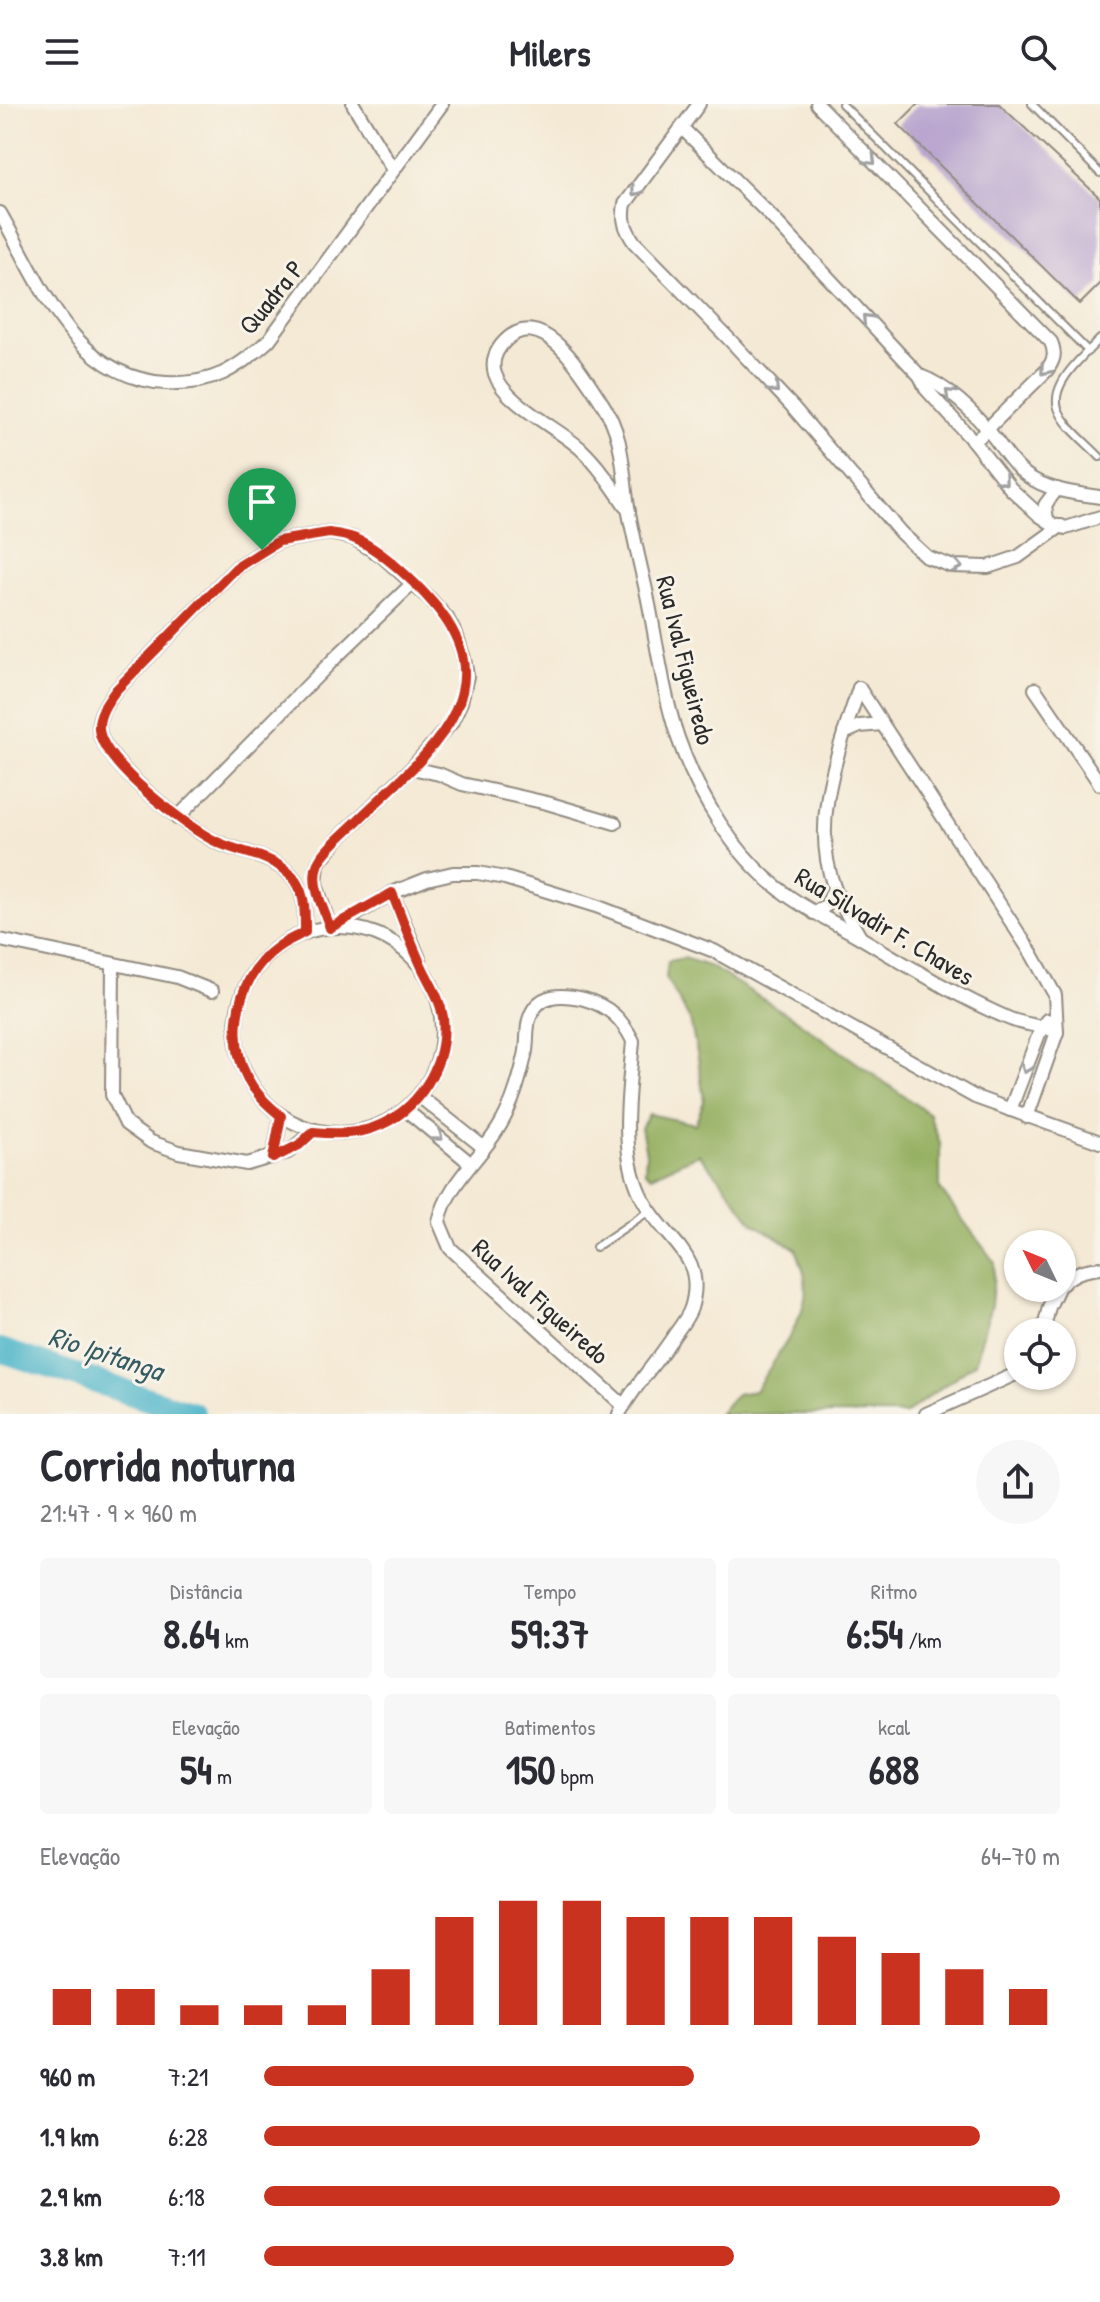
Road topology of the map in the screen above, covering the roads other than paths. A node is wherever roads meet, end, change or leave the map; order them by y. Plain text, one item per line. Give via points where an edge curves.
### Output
1 (353, 104) edge
2 (442, 104) edge
3 (699, 104) edge
4 (817, 104) edge
5 (842, 104) edge
6 (1032, 104) edge
7 (682, 128) junction
8 (393, 170) junction
9 (1100, 173) edge
10 (0, 213) edge
11 (1100, 339) edge
12 (1088, 351) junction
13 (920, 376) junction
14 (987, 430) junction
15 (974, 442) junction
16 (622, 455) junction
17 (1100, 457) edge
18 (598, 467) junction
19 (1057, 489) junction
20 (1100, 497) edge
21 (629, 511) junction
22 (1100, 517) edge
23 (1047, 520) junction
24 (1061, 526) junction
25 (413, 583) junction
26 (1035, 689) dead end
27 (882, 724) junction
28 (844, 733) junction
29 (425, 753) junction
30 (412, 768) junction
31 (439, 774) junction
32 (1100, 784) edge
33 (177, 818) junction
34 (615, 823) dead end
35 (743, 853) joint
36 (318, 863) junction
37 (289, 873) junction
38 (834, 888) junction
39 (392, 893) junction
40 (814, 913) junction
41 (333, 927) junction
42 (305, 932) junction
43 (860, 937) junction
44 (0, 940) edge
45 (113, 964) junction
46 (422, 966) junction
47 (212, 991) dead end
48 (1057, 1008) junction
49 (1016, 1021) junction
50 (1042, 1026) junction
51 (1057, 1032) junction
52 (1036, 1041) junction
53 (1051, 1047) junction
54 (419, 1096) junction
55 (406, 1110) junction
56 (1010, 1110) junction
57 (281, 1116) junction
58 (1027, 1117) junction
59 (313, 1132) junction
60 (1100, 1142) edge
61 (483, 1147) junction
62 (273, 1158) junction
63 (470, 1163) junction
64 (649, 1211) junction
65 (596, 1247) dead end
66 (1100, 1268) edge
67 (1076, 1273) edge
68 (1004, 1380) edge
69 (622, 1410) edge
70 (926, 1414) edge

1 - 8 street
2 - 8 street, Quadra P
3 - 7 street
4 -> 14 street via 1051,342 1055,351 1047,370
5 - 12 lane
6 - 9 lane
13 -> 7 street
7 -> 24 street via 625,204 625,227 792,406 901,533 927,557 973,569 1018,557
8 - 10 street, Quadra P via 269,340 221,376 192,384 140,379 114,371 91,355 54,308
11 - 12 lane
12 - 17 lane via 1062,383 1058,407
14 -> 13 street via 942,386
13 - 15 street
14 - 15 street
14 - 19 street via 1020,470
15 -> 23 street via 1025,505
16 - 18 street
16 - 18 street, Rua Ival Figueiredo via 613,420 573,360 545,333 531,330 504,341 493,360 501,385
16 - 21 street, Rua Ival Figueiredo
18 - 21 street, Rua Ival Figueiredo
19 - 20 street
19 - 23 street via 1045,505
21 - 35 street, Rua Ival Figueiredo via 677,736 710,806
22 - 24 street
23 - 24 street
25 - 29 street via 447,618 467,676 451,723
25 - 33 street
25 - 33 street via 368,546 329,533 279,541 236,568 116,690 98,725 117,763
26 - 32 street
27 - 28 street
27 - 28 street via 859,688
27 - 48 street via 1049,982
28 - 38 street via 824,815 824,847
29 - 30 street
29 - 31 street
30 - 31 street
30 - 36 street
31 - 34 street
33 - 37 street
35 - 40 street, Rua Silvadir F. Chaves via 781,891
36 - 37 street
36 - 41 street via 316,884
37 - 42 street via 304,901
38 - 40 street via 827,905
38 - 43 street
39 - 41 street
39 - 46 street
39 - 56 street via 427,879 478,873 596,906 714,951 965,1091
40 - 43 street, Rua Silvadir F. Chaves
41 - 42 street
41 - 46 street via 369,930 398,944
42 - 57 street via 276,948 254,971 240,1001 236,1033 242,1066 257,1094
43 - 49 street, Rua Silvadir F. Chaves via 974,1004
44 - 45 street
45 - 47 street via 177,977
45 - 62 street via 112,1095 126,1124 151,1142 179,1152 247,1164
46 - 54 street via 443,1017 434,1072
48 - 50 street
48 - 51 street
49 - 50 street, Rua Silvadir F. Chaves
49 - 52 street, Rua Silvadir F. Chaves
50 - 51 street, Rua Silvadir F. Chaves
50 - 52 street
51 - 53 street
52 - 53 street, Rua Silvadir F. Chaves
52 -> 56 street
53 - 58 street
54 - 55 street
54 - 61 street
55 - 59 street via 373,1128
55 -> 63 street
56 - 58 street
57 - 59 street
57 - 62 street
58 - 60 street
59 - 62 street
61 - 63 street, Rua Ival Figueiredo
61 - 64 street, Rua Ival Figueiredo via 514,1097 534,1010 549,996 592,1001 617,1016 633,1041 628,1162
63 - 69 street, Rua Ival Figueiredo via 442,1208 439,1222 450,1248
64 - 65 lane
64 - 69 street, Rua Ival Figueiredo via 684,1252 697,1282 690,1310
66 - 67 street
68 - 70 street

